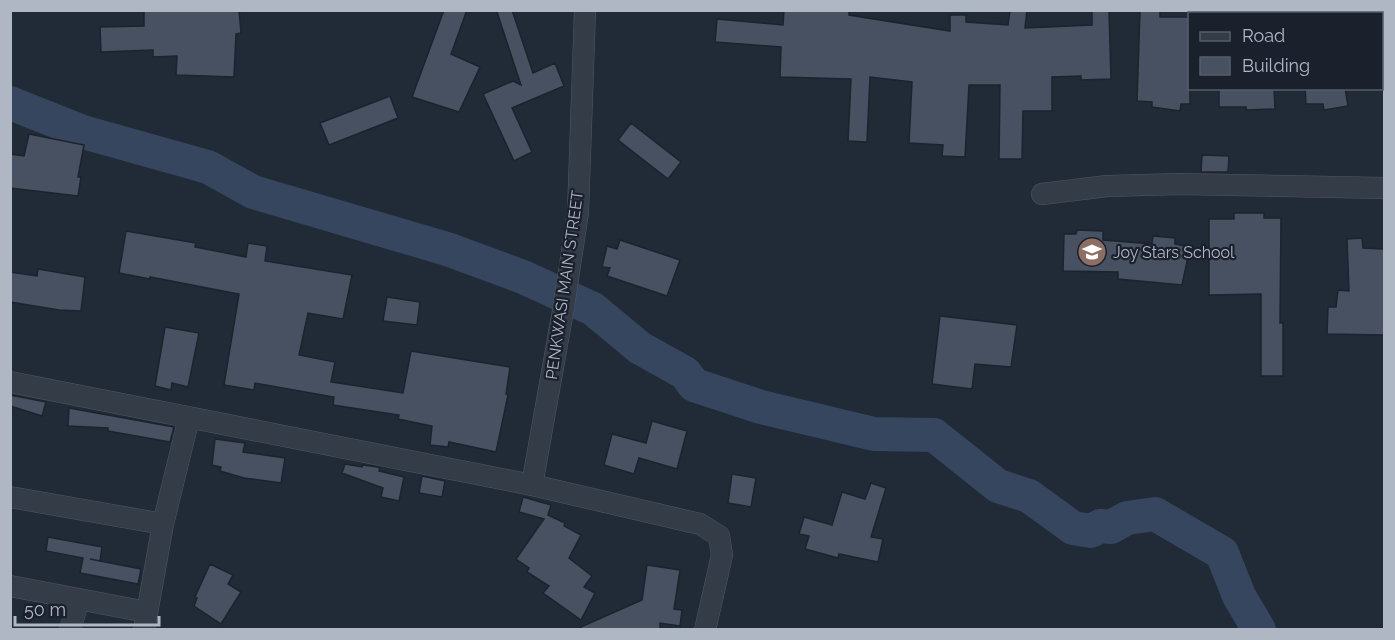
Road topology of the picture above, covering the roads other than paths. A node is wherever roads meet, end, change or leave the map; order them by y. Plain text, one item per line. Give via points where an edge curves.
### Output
1 (585, 10) edge
2 (1384, 188) edge
3 (1042, 194) dead end
4 (10, 382) edge
5 (189, 417) junction
6 (532, 485) junction
7 (10, 497) edge
8 (163, 524) junction
9 (10, 586) edge
10 (79, 599) junction
11 (145, 621) edge
12 (70, 630) edge
13 (705, 630) edge

1 - 6 street, PENKWASI MAIN STREET via 578,212
2 - 3 street via 1180,184 1107,186
4 - 5 street
5 - 6 street
5 - 8 street
6 - 13 street via 700,524 719,536 722,555
7 - 8 street
8 - 11 street
9 - 10 street
10 - 11 street
10 - 12 street

